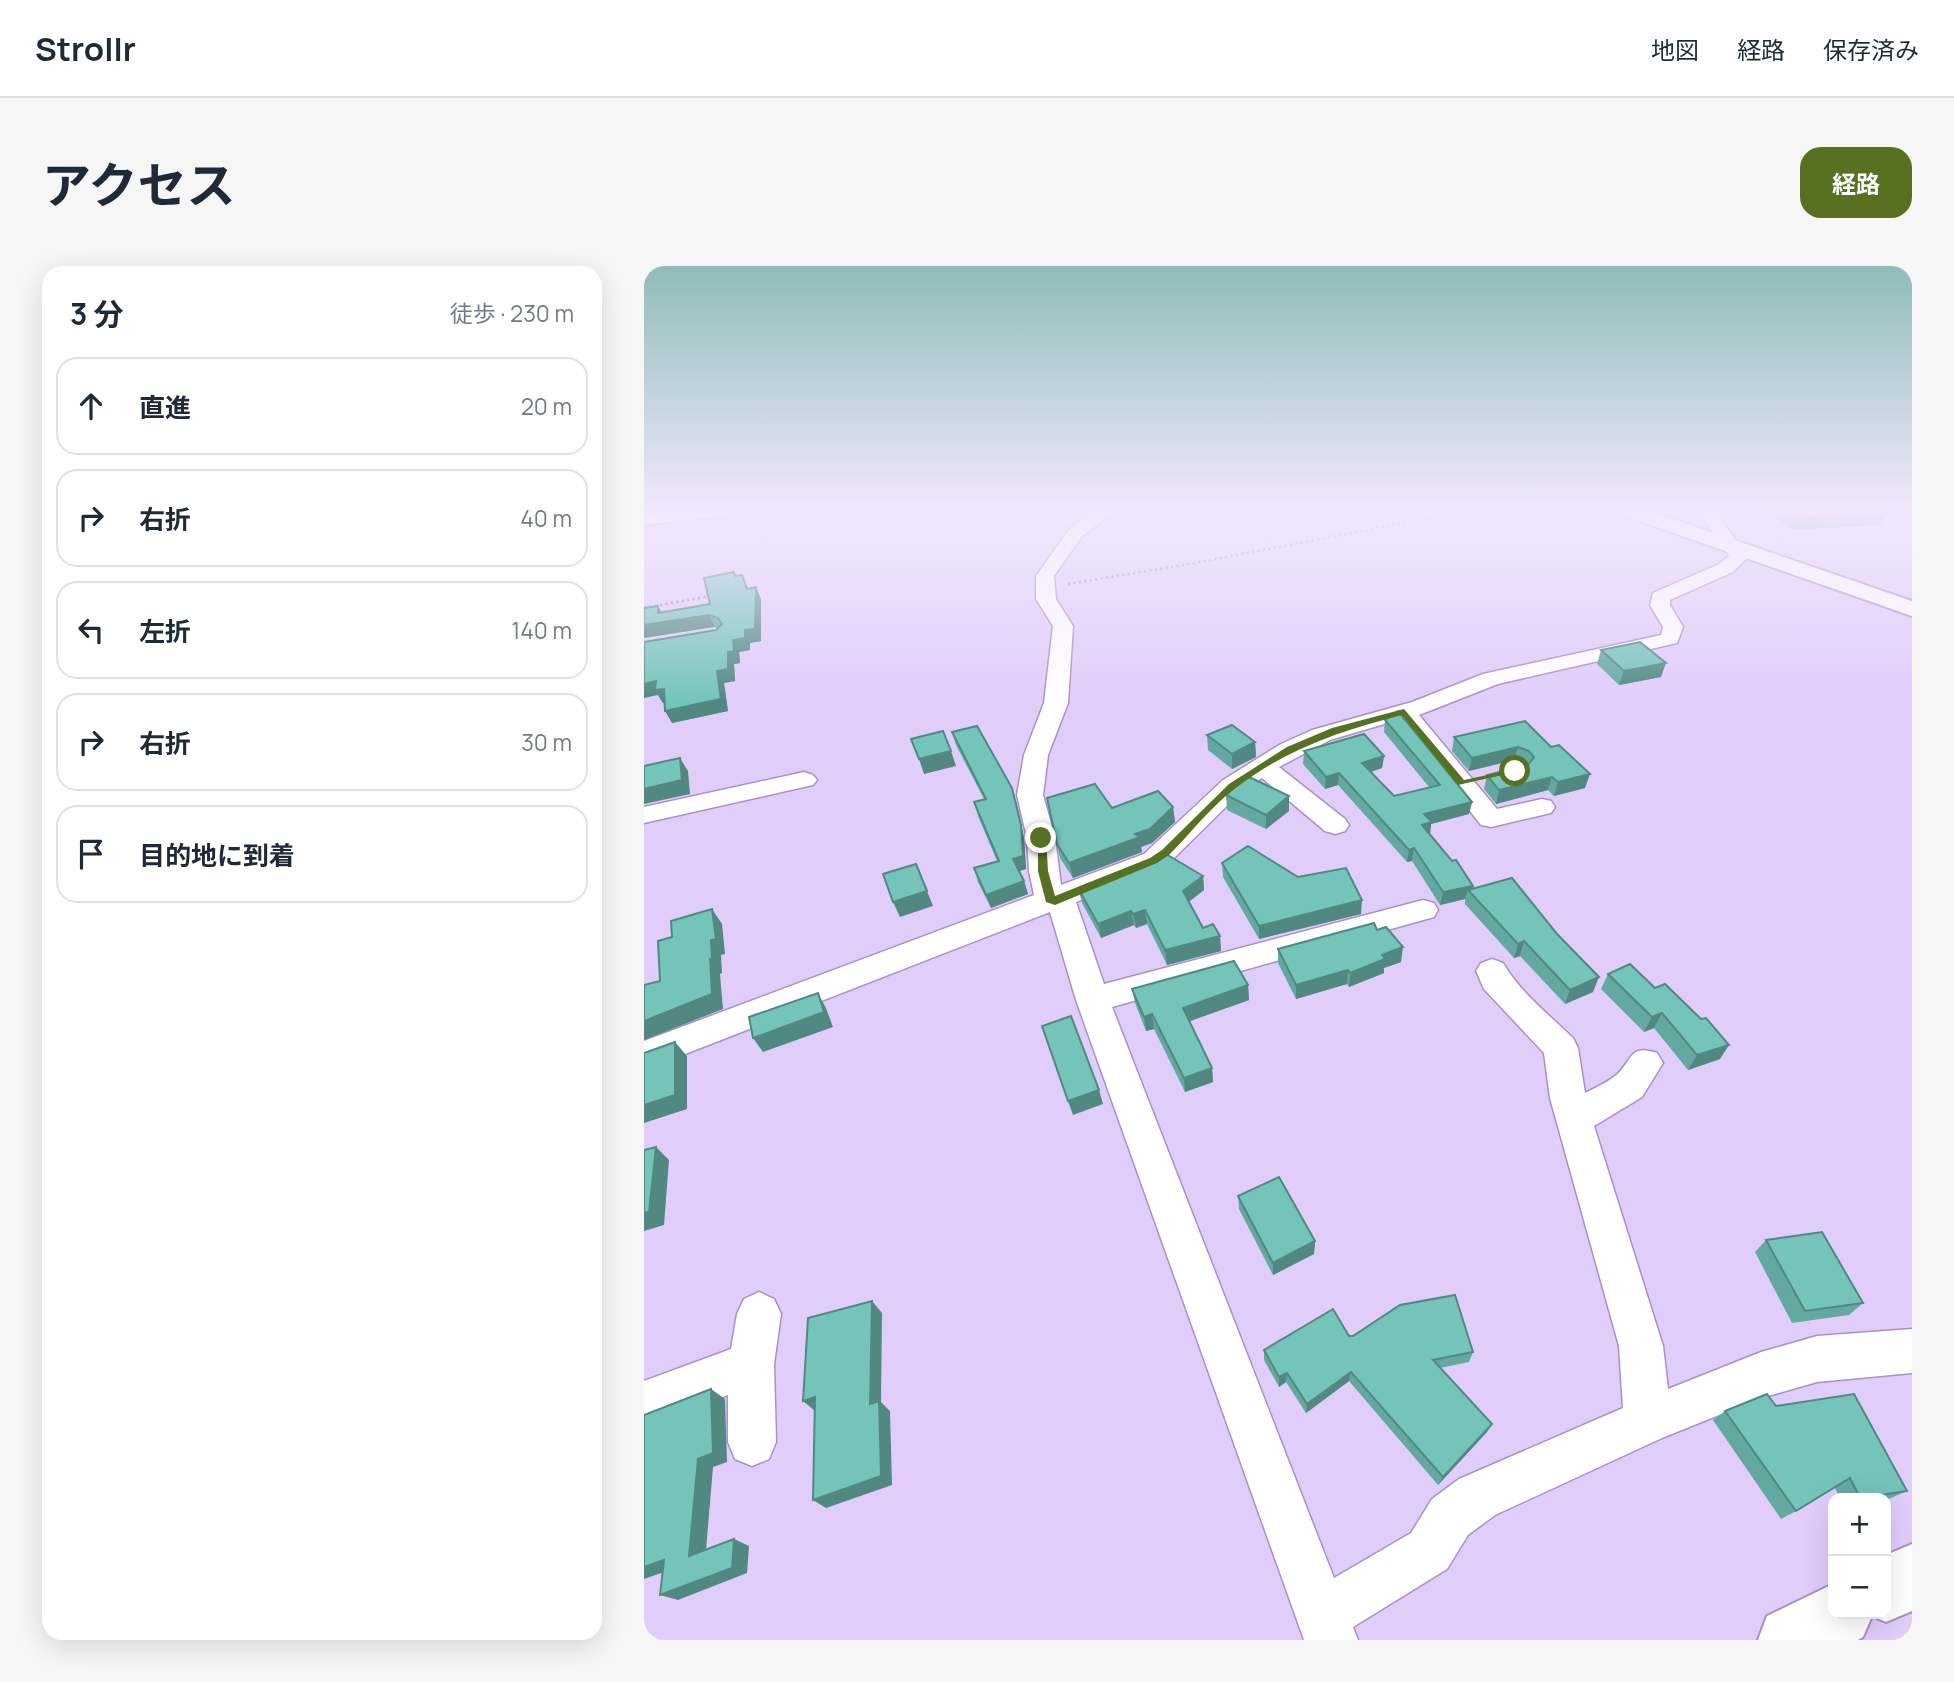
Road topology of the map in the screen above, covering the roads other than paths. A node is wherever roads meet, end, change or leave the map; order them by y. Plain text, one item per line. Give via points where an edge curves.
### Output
1 (1047, 573) edge
2 (1711, 573) edge
3 (1809, 573) edge
4 (1912, 609) edge
5 (1404, 712) junction
6 (1263, 766) junction
7 (1488, 777) edge
8 (804, 780) dead end
9 (1462, 783) junction
10 (1542, 807) dead end
11 (644, 815) edge
12 (1335, 825) dead end
13 (1056, 900) junction
14 (1423, 910) dead end
15 (1492, 971) dead end
16 (1093, 1000) junction
17 (644, 1056) edge
18 (1645, 1063) dead end
19 (1574, 1119) junction
20 (759, 1314) dead end
21 (1912, 1351) edge
22 (751, 1364) junction
23 (644, 1404) edge
24 (1647, 1421) junction
25 (752, 1442) dead end
26 (1912, 1576) edge
27 (1891, 1587) edge
28 (1831, 1619) edge
29 (1326, 1627) edge
30 (1791, 1640) edge

1 - 13 street via 1046,599 1063,626 1059,681 1056,703 1036,755 1030,795 1041,838 1043,871
2 - 5 street via 1660,597 1660,606 1673,627 1670,639 1491,679
3 - 4 street
5 - 6 street via 1321,735
5 - 9 street
6 - 12 street
6 - 13 street via 1232,786 1154,861
7 - 9 street
8 - 11 street
9 - 10 street via 1491,819
13 - 16 street
13 - 17 street
14 - 16 street
15 - 19 street via 1510,998 1561,1048
16 - 29 street
18 - 19 street via 1629,1086
19 - 24 street via 1641,1346
20 - 22 street
21 - 24 street via 1816,1359 1761,1375
22 - 23 street
22 - 25 street
24 - 29 street via 1477,1497 1450,1517 1429,1551
26 - 27 street
28 - 30 street

